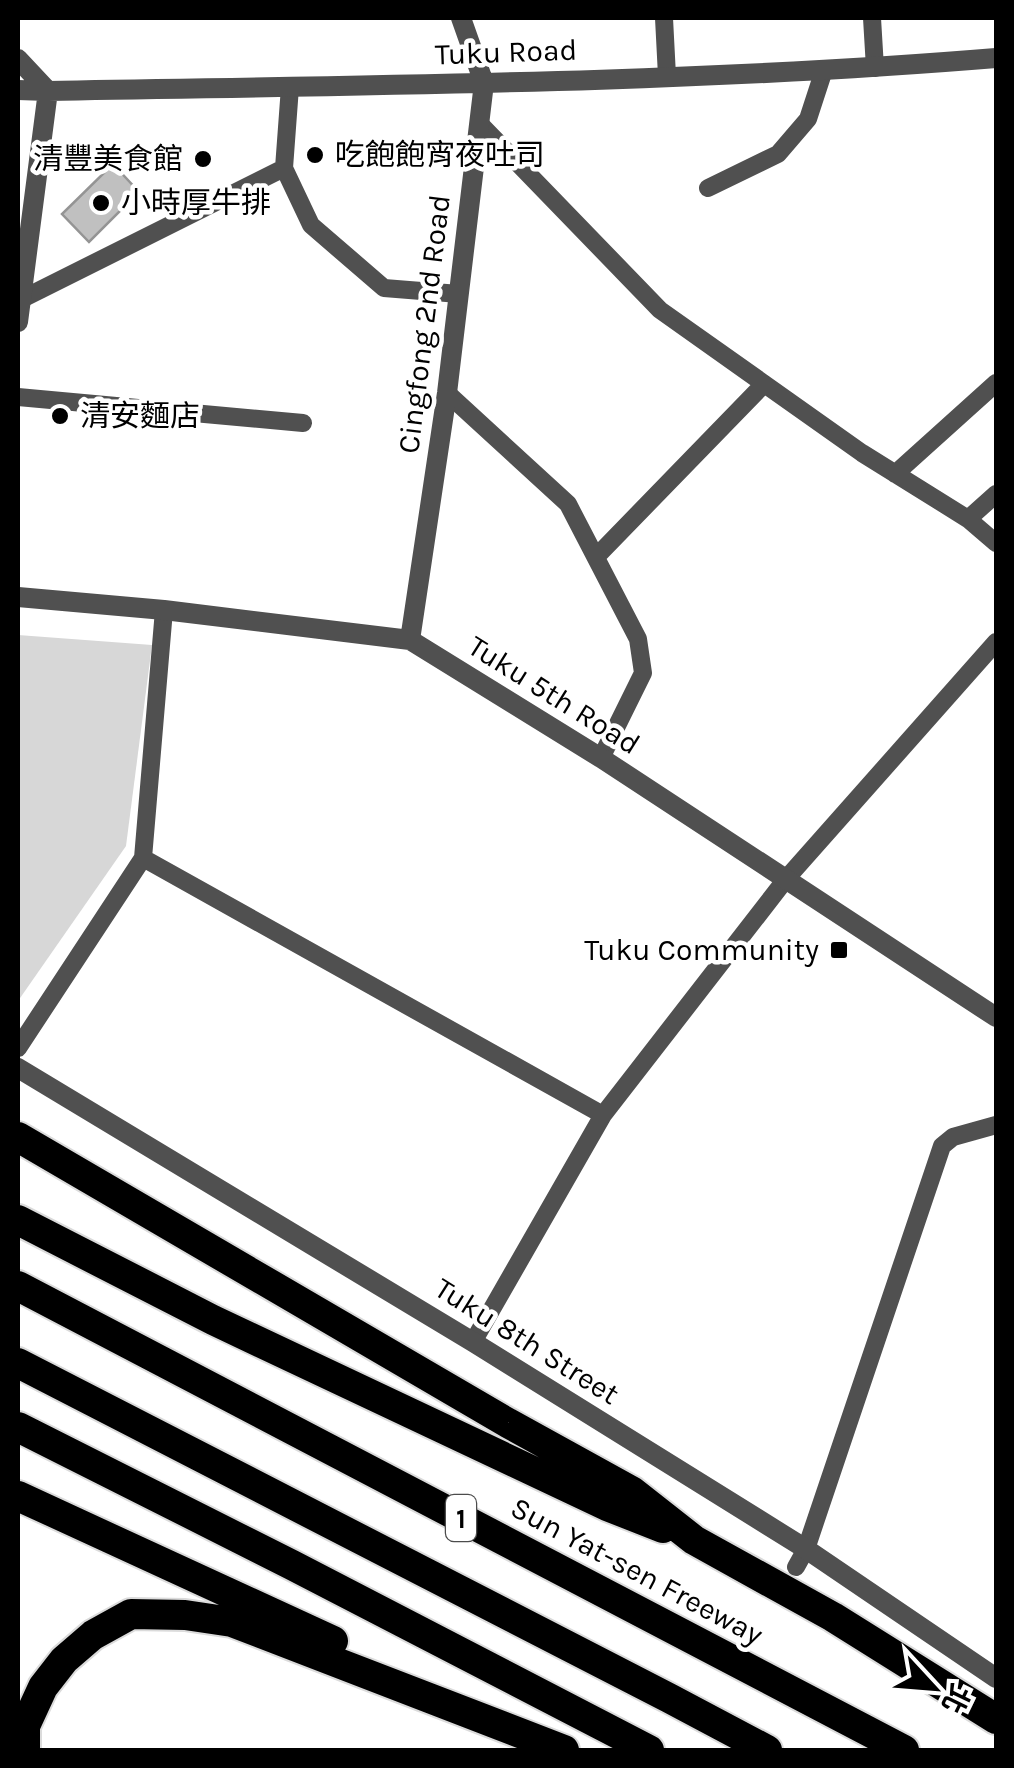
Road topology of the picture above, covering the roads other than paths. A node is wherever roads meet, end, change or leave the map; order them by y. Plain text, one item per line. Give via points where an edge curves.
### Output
1 (461, 18) edge
2 (664, 18) edge
3 (872, 18) edge
4 (996, 58) edge
5 (18, 59) edge
6 (875, 68) junction
7 (824, 70) junction
8 (666, 76) junction
9 (484, 83) junction
10 (290, 87) junction
11 (18, 90) edge
12 (48, 91) junction
13 (479, 122) junction
14 (284, 168) junction
15 (708, 188) dead end
16 (459, 294) junction
17 (20, 300) junction
18 (18, 322) edge
19 (996, 382) edge
20 (764, 384) junction
21 (448, 393) junction
22 (18, 396) edge
23 (303, 422) dead end
24 (895, 474) junction
25 (996, 494) edge
26 (968, 519) junction
27 (996, 543) edge
28 (596, 557) junction
29 (18, 596) edge
30 (164, 610) junction
31 (410, 640) junction
32 (996, 642) edge
33 (601, 758) junction
34 (142, 858) junction
35 (786, 879) junction
36 (996, 1017) edge
37 (18, 1048) edge
38 (18, 1068) edge
39 (603, 1114) junction
40 (996, 1125) edge
41 (18, 1137) edge
42 (18, 1220) edge
43 (18, 1286) edge
44 (473, 1342) junction
45 (18, 1364) edge
46 (18, 1427) edge
47 (18, 1496) edge
48 (694, 1540) junction
49 (801, 1558) junction
50 (996, 1678) edge
51 (996, 1719) edge
52 (25, 1750) edge
53 (564, 1750) edge
54 (573, 1750) edge
55 (648, 1750) edge
56 (767, 1750) edge
57 (904, 1750) edge

1 - 9 street, Cingfong 2nd Road
2 - 8 lane
3 - 6 lane
4 - 6 street, Tuku Road
5 - 12 street
6 - 7 street, Tuku Road
7 - 8 street, Tuku Road
7 - 15 lane via 808,119 778,154
8 - 9 street, Tuku Road
9 - 10 street, Tuku Road
9 - 13 street, Cingfong 2nd Road
10 - 12 street, Tuku Road
10 - 14 lane
11 - 12 street, Tuku Road
12 - 17 street
13 - 16 street, Cingfong 2nd Road
13 - 20 lane via 660,310
14 - 16 lane via 312,225 384,288
14 - 17 lane
16 - 21 street, Cingfong 2nd Road
17 - 18 street
19 - 24 lane
20 - 24 lane
20 - 28 lane
21 - 28 lane via 568,504
21 - 31 street, Cingfong 2nd Road
22 - 23 lane
24 - 26 lane
25 - 26 lane
26 - 27 lane
28 - 33 lane via 638,639 643,674
29 - 30 street, Tuku 5th Road
30 - 31 street, Tuku 5th Road
30 - 34 lane
31 - 33 street, Tuku 5th Road
32 - 35 lane
33 - 35 street, Tuku 5th Road
34 - 37 lane
34 - 39 lane
35 - 36 street, Tuku 5th Road
35 - 39 lane
38 - 44 street, Tuku 8th Street
39 - 44 lane
40 - 49 lane via 953,1136 942,1146
41 - 48 highway via 633,1492
42 - 48 highway via 213,1320 607,1506
43 - 57 highway, Sun Yat-sen Freeway / 1
44 - 49 street, Tuku 8th Street
45 - 56 highway, 1
46 - 55 highway
47 - 54 highway
48 - 51 highway
49 - 50 street, Tuku 8th Street
52 - 53 highway via 26,1726 42,1688 64,1660 93,1634 132,1614 232,1622

